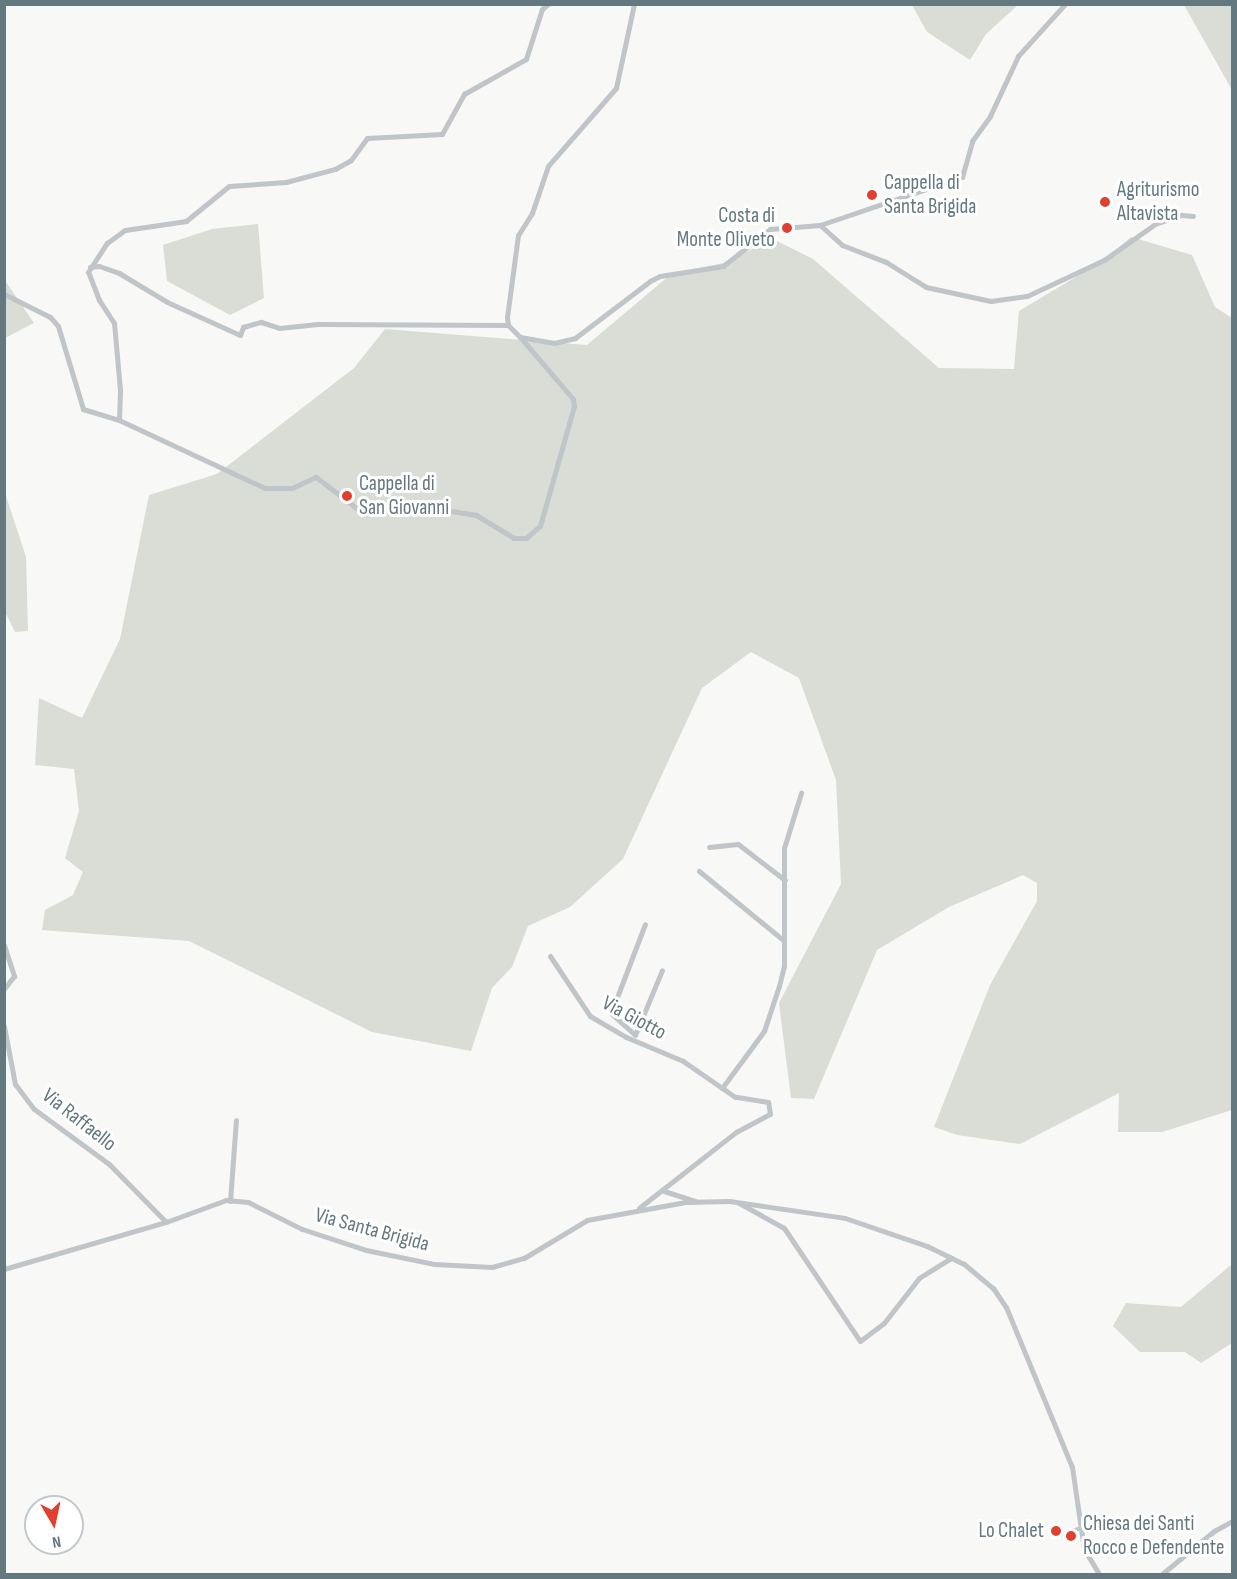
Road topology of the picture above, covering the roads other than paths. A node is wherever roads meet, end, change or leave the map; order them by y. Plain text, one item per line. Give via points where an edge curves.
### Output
1 (548, 4) edge
2 (634, 4) edge
3 (1065, 4) edge
4 (1192, 216) dead end
5 (820, 225) junction
6 (89, 267) junction
7 (4, 294) edge
8 (508, 326) junction
9 (520, 337) junction
10 (119, 420) junction
11 (801, 793) dead end
12 (708, 847) dead end
13 (699, 871) dead end
14 (785, 880) junction
15 (645, 924) dead end
16 (783, 940) junction
17 (4, 945) edge
18 (550, 956) dead end
19 (662, 970) dead end
20 (4, 989) edge
21 (4, 1026) edge
22 (634, 1034) junction
23 (637, 1042) junction
24 (722, 1088) junction
25 (237, 1120) dead end
26 (664, 1191) junction
27 (230, 1201) junction
28 (696, 1202) junction
29 (736, 1202) junction
30 (638, 1209) junction
31 (166, 1222) junction
32 (951, 1258) junction
33 (4, 1269) edge
34 (1233, 1521) edge
35 (1081, 1528) junction
36 (1060, 1535) dead end
37 (1100, 1575) edge
38 (1162, 1575) edge

1 - 6 street via 542,9 526,59 471,87 442,135 374,136 351,160 327,172 280,182 229,186 186,221 116,234
2 - 8 street via 616,88 548,166 532,213 518,235
3 - 5 street via 1018,56 990,116 972,141 962,177
4 - 5 street via 1181,215 1155,224 1104,260 1027,296 991,301 926,287 886,262 842,245
5 - 9 street via 770,230 723,266 660,276 575,338 554,343
6 - 8 street via 119,273 167,302 240,335 243,327 261,322 279,328 318,324
6 - 10 street via 90,284 114,323
7 - 10 street via 50,317 58,326 84,409
8 - 9 street
9 - 10 street via 573,399 574,406 540,526 526,538 514,538 476,515 432,508 364,514 316,477 292,488 265,488
11 - 14 street via 784,848
12 - 14 street via 738,844
13 - 16 street
14 - 16 street
15 - 22 street via 611,1013
16 - 24 street via 784,966 764,1031
17 - 20 street via 14,976
18 - 23 street, Via Giotto via 590,1016
19 - 22 street
21 - 31 street, Via Raffaello via 15,1084 34,1109 109,1164
22 - 23 street
23 - 24 street, Via Giotto via 683,1061
24 - 26 street, Via Giotto via 735,1096 768,1102 770,1114 736,1132
25 - 27 street
26 - 28 street
26 - 30 street
27 - 30 street, Via Santa Brigida via 248,1202 302,1229 366,1250 434,1263 492,1267 524,1258 587,1221
27 - 31 street
28 - 29 street, Via Santa Brigida
28 - 30 street, Via Santa Brigida
29 - 32 street, Via Santa Brigida via 845,1218
29 - 32 street, Via Santa Brigida via 784,1228 860,1341 884,1323 920,1278
31 - 33 street
32 - 35 street via 984,1279 1006,1307 1072,1467
34 - 38 street
35 - 36 street
35 - 37 street via 1086,1554

